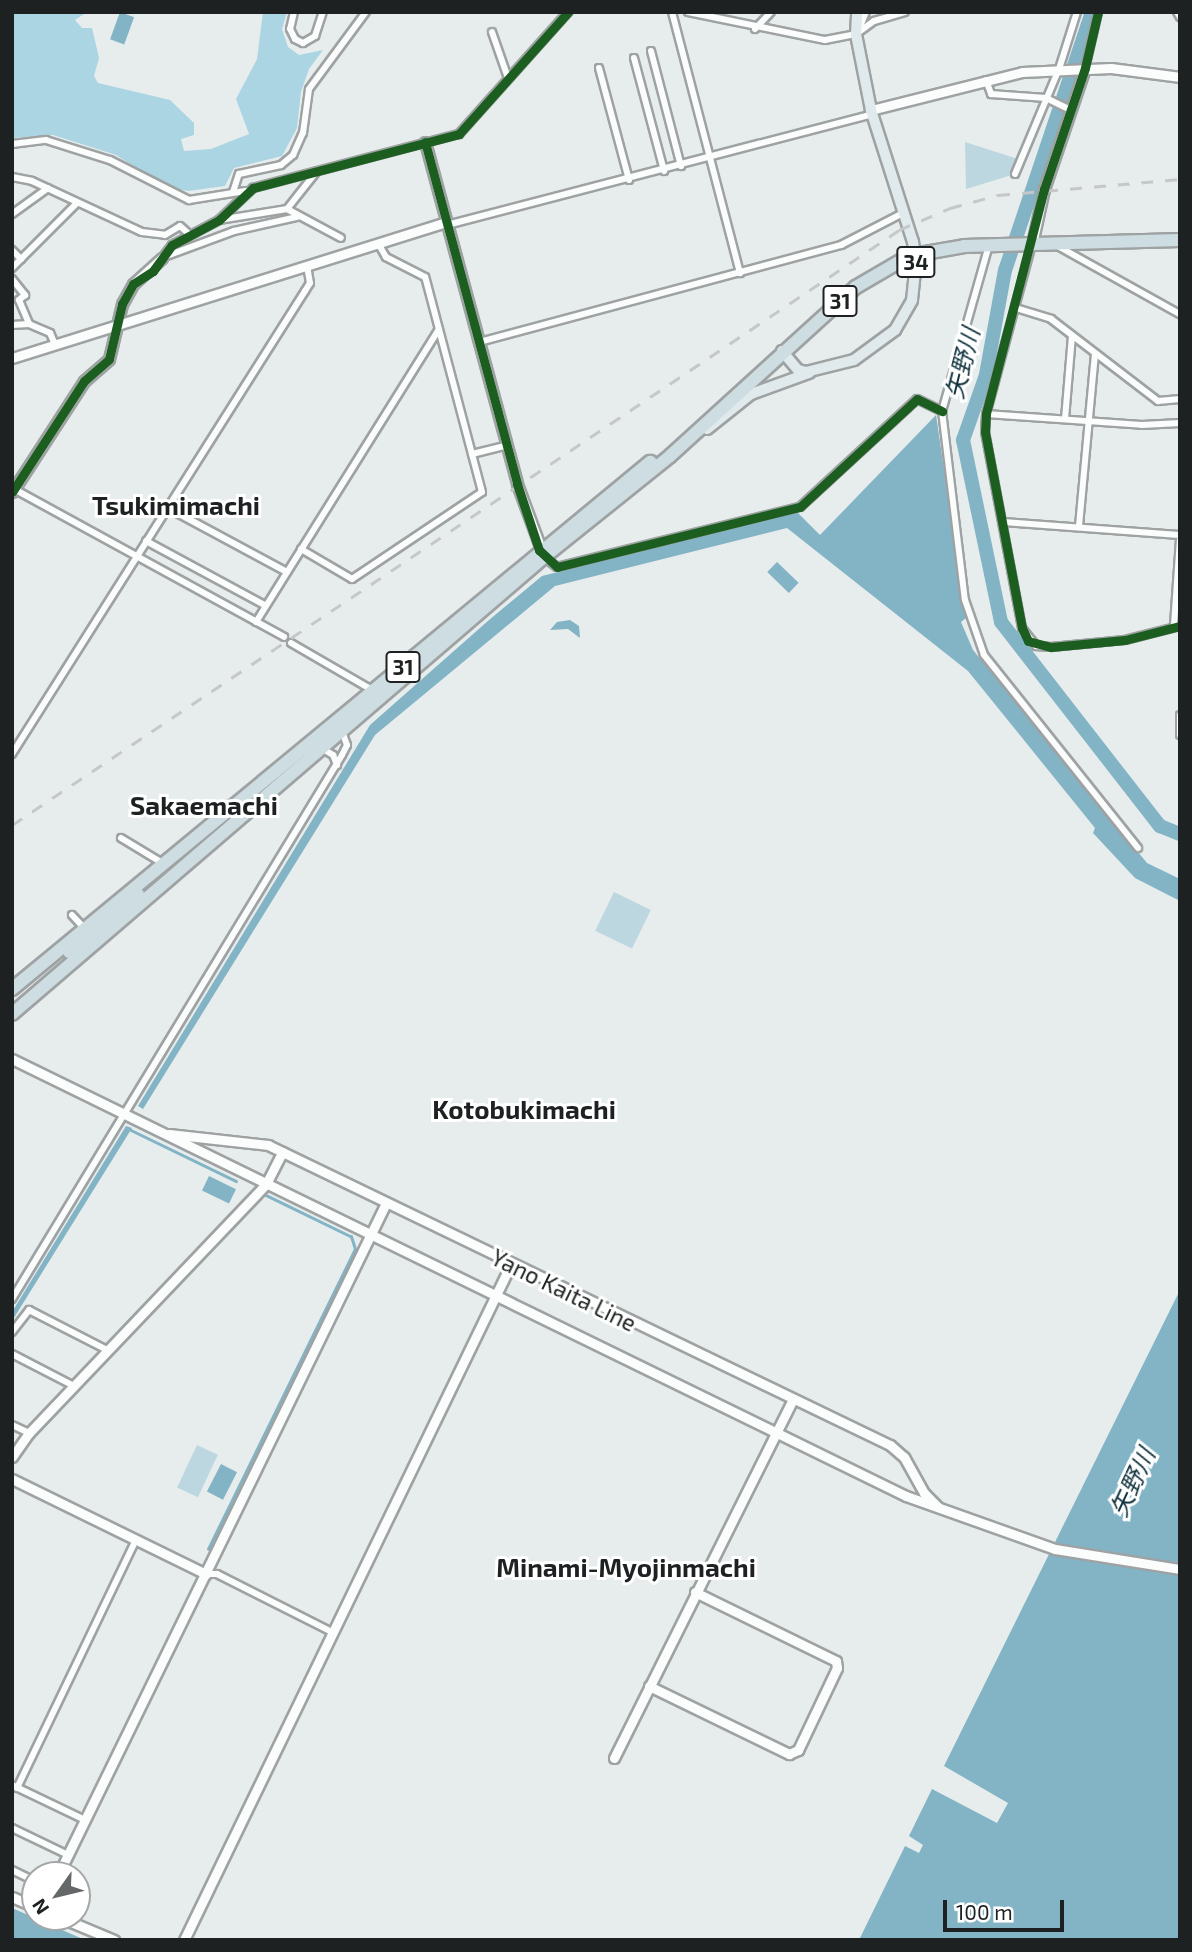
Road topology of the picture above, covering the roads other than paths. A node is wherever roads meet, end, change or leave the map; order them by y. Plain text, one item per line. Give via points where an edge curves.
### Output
1 (294, 12) edge
2 (323, 12) edge
3 (366, 12) edge
4 (568, 12) edge
5 (672, 12) edge
6 (688, 12) edge
7 (722, 12) edge
8 (771, 12) edge
9 (857, 12) edge
10 (866, 12) edge
11 (905, 12) edge
12 (1077, 12) edge
13 (1098, 12) edge
14 (697, 13) edge
15 (715, 19) junction
16 (755, 29) junction
17 (492, 32) dead end
18 (856, 34) junction
19 (651, 51) dead end
20 (634, 58) dead end
21 (599, 68) dead end
22 (1083, 68) junction
23 (1061, 69) junction
24 (507, 75) junction
25 (1180, 77) edge
26 (985, 79) junction
27 (1046, 98) junction
28 (1071, 110) junction
29 (871, 112) junction
30 (425, 142) junction
31 (12, 144) edge
32 (708, 159) junction
33 (681, 166) junction
34 (318, 169) junction
35 (664, 171) junction
36 (1015, 174) dead end
37 (12, 177) edge
38 (629, 180) junction
39 (48, 188) junction
40 (245, 191) junction
41 (233, 192) junction
42 (77, 203) junction
43 (287, 209) junction
44 (903, 213) junction
45 (12, 214) edge
46 (298, 216) junction
47 (219, 220) junction
48 (446, 224) junction
49 (190, 234) junction
50 (341, 238) dead end
51 (1180, 240) edge
52 (378, 243) junction
53 (1052, 243) junction
54 (1029, 244) junction
55 (992, 245) junction
56 (12, 250) edge
57 (162, 258) junction
58 (21, 259) junction
59 (307, 266) junction
60 (12, 268) edge
61 (740, 274) junction
62 (12, 279) edge
63 (1016, 308) junction
64 (1180, 314) edge
65 (29, 324) junction
66 (12, 325) edge
67 (120, 325) junction
68 (439, 329) junction
69 (1072, 336) junction
70 (479, 342) junction
71 (55, 344) junction
72 (782, 352) junction
73 (1095, 355) junction
74 (12, 358) edge
75 (820, 370) junction
76 (1180, 399) edge
77 (942, 411) junction
78 (986, 414) junction
79 (1065, 419) junction
80 (1088, 421) junction
81 (1180, 423) edge
82 (507, 445) junction
83 (472, 454) junction
84 (670, 456) junction
85 (13, 491) edge
86 (168, 508) junction
87 (1003, 522) junction
88 (1079, 526) junction
89 (1180, 538) edge
90 (146, 541) junction
91 (301, 549) junction
92 (541, 554) junction
93 (135, 558) junction
94 (287, 572) junction
95 (265, 606) junction
96 (256, 622) junction
97 (1177, 625) edge
98 (284, 637) dead end
99 (291, 643) dead end
100 (374, 691) junction
101 (1180, 715) edge
102 (339, 727) junction
103 (1180, 735) edge
104 (321, 749) junction
105 (12, 754) edge
106 (337, 765) junction
107 (121, 838) dead end
108 (1138, 848) dead end
109 (169, 868) junction
110 (72, 915) dead end
111 (84, 928) junction
112 (12, 989) edge
113 (12, 999) edge
114 (12, 1014) edge
115 (12, 1059) edge
116 (125, 1114) junction
117 (153, 1129) junction
118 (282, 1152) junction
119 (266, 1184) junction
120 (386, 1203) junction
121 (371, 1234) junction
122 (511, 1264) junction
123 (495, 1295) junction
124 (12, 1299) edge
125 (12, 1332) edge
126 (107, 1350) junction
127 (12, 1354) edge
128 (74, 1386) junction
129 (792, 1401) junction
130 (12, 1425) edge
131 (777, 1432) junction
132 (29, 1433) junction
133 (12, 1457) edge
134 (12, 1479) edge
135 (942, 1511) junction
136 (136, 1541) junction
137 (1180, 1569) edge
138 (206, 1574) junction
139 (695, 1592) junction
140 (332, 1632) junction
141 (649, 1686) junction
142 (614, 1758) dead end
143 (14, 1787) edge
144 (85, 1820) junction
145 (12, 1828) edge
146 (68, 1855) junction
147 (65, 1861) edge
148 (91, 1930) edge
149 (114, 1940) edge
150 (184, 1940) edge

1 - 2 street via 290,29 300,43 314,36
3 - 41 street via 315,78 306,102 303,133 293,155 281,165 239,174
4 - 24 street via 530,58
5 - 32 street
6 - 14 street
7 - 15 street
8 - 16 street
9 - 18 main road, 34
10 - 18 street
11 - 18 street via 874,21
12 - 23 street
13 - 22 street
14 - 15 street
15 - 16 street
16 - 18 street via 825,40
17 - 24 street
18 - 29 main road, 34
19 - 33 street
20 - 35 street
21 - 38 street
22 - 23 street
22 - 25 street via 1133,69
22 - 28 street
23 - 26 street
23 - 27 street
24 - 30 street via 467,129
26 - 27 street via 991,94
26 - 29 street
27 - 28 street
27 - 36 street
28 - 54 street
29 - 32 street
29 - 44 main road, 34
30 - 34 street
30 - 48 street
31 - 41 street via 46,140 110,160 188,200
32 - 33 street
32 - 61 street
33 - 35 street
34 - 40 street
34 - 43 street
35 - 38 street
37 - 39 street
38 - 48 street
39 - 42 street
39 - 45 street
40 - 41 street
40 - 47 street
42 - 49 street via 142,232 165,235 180,226
42 - 58 street
43 - 46 street
43 - 47 street
44 - 61 street via 841,245
44 - 75 main road, 34 via 916,263 912,300 905,315 868,353
46 - 50 street
46 - 57 street via 234,231
47 - 49 street
48 - 52 street
48 - 70 street
49 - 57 street
51 - 53 highway, 31
52 - 59 street
52 - 68 street via 386,257 425,277
53 - 54 highway, 31
53 - 64 street
54 - 55 highway, 31
54 - 63 street
55 - 72 highway, 31, bridge via 904,259 856,287
55 - 77 street
56 - 58 street
57 - 67 street via 128,291
58 - 60 street
59 - 67 street
59 - 86 street via 310,283
61 - 70 street
62 - 65 street via 25,295 19,300
63 - 69 street via 1041,313
63 - 78 street
65 - 66 street
65 - 71 street via 50,333
67 - 71 street
67 - 85 street via 109,359 84,381
68 - 83 street
68 - 91 street
69 - 73 street
69 - 79 street
70 - 82 street
71 - 74 street
72 - 75 main road via 798,370
72 - 84 highway, 31
72 - 92 highway, 31
73 - 76 street via 1158,401
73 - 80 street
75 - 84 main road, 34 via 751,394
77 - 92 street via 917,399 800,507 557,567
77 - 108 street via 965,600 984,655
78 - 79 street
78 - 87 street via 985,432
79 - 80 street
80 - 81 street
80 - 88 street
82 - 83 street
82 - 92 street
83 - 91 street via 482,492 352,579
84 - 92 highway, 31
85 - 93 street
86 - 90 street
86 - 94 street
87 - 88 street
87 - 97 street via 1022,628 1036,646 1125,640
88 - 89 street
89 - 97 street
90 - 93 street
90 - 95 street
91 - 94 street
92 - 100 highway, 31
92 - 102 highway, 31
93 - 96 street
93 - 105 street
94 - 95 street
95 - 96 street
96 - 98 street
99 - 100 street
100 - 102 highway, 31
101 - 103 street
102 - 104 highway, 31
102 - 106 street via 346,748
102 - 109 highway, 31
104 - 106 street via 333,755
104 - 109 highway, 31
106 - 116 street
107 - 109 street
109 - 111 highway, 31
109 - 113 highway
109 - 114 highway, 31
110 - 111 street
111 - 112 highway, 31
115 - 116 street, Yano Kaita Line
116 - 117 street, Yano Kaita Line
116 - 124 street
117 - 118 street, Yano Kaita Line via 191,1139 254,1141
117 - 119 street, Yano Kaita Line
118 - 119 street
118 - 120 street, Yano Kaita Line
119 - 121 street, Yano Kaita Line
119 - 126 street
120 - 121 street
120 - 122 street, Yano Kaita Line
121 - 123 street, Yano Kaita Line
121 - 138 street
122 - 123 street
122 - 129 street, Yano Kaita Line
123 - 131 street, Yano Kaita Line
123 - 140 street
125 - 126 street via 29,1310
126 - 128 street
127 - 128 street
128 - 132 street
129 - 131 street
129 - 135 street, Yano Kaita Line via 895,1448 908,1461 924,1493
130 - 132 street
131 - 135 street, Yano Kaita Line
131 - 139 street
132 - 133 street
134 - 136 street
135 - 137 street, Yano Kaita Line via 1055,1549
136 - 138 street
136 - 143 street
138 - 140 street via 216,1574
138 - 144 street
139 - 141 street
139 - 141 street via 836,1661 837,1668 798,1750 789,1754
140 - 150 street
141 - 142 street
143 - 144 street
144 - 146 street
145 - 146 street
146 - 147 street
148 - 149 street

